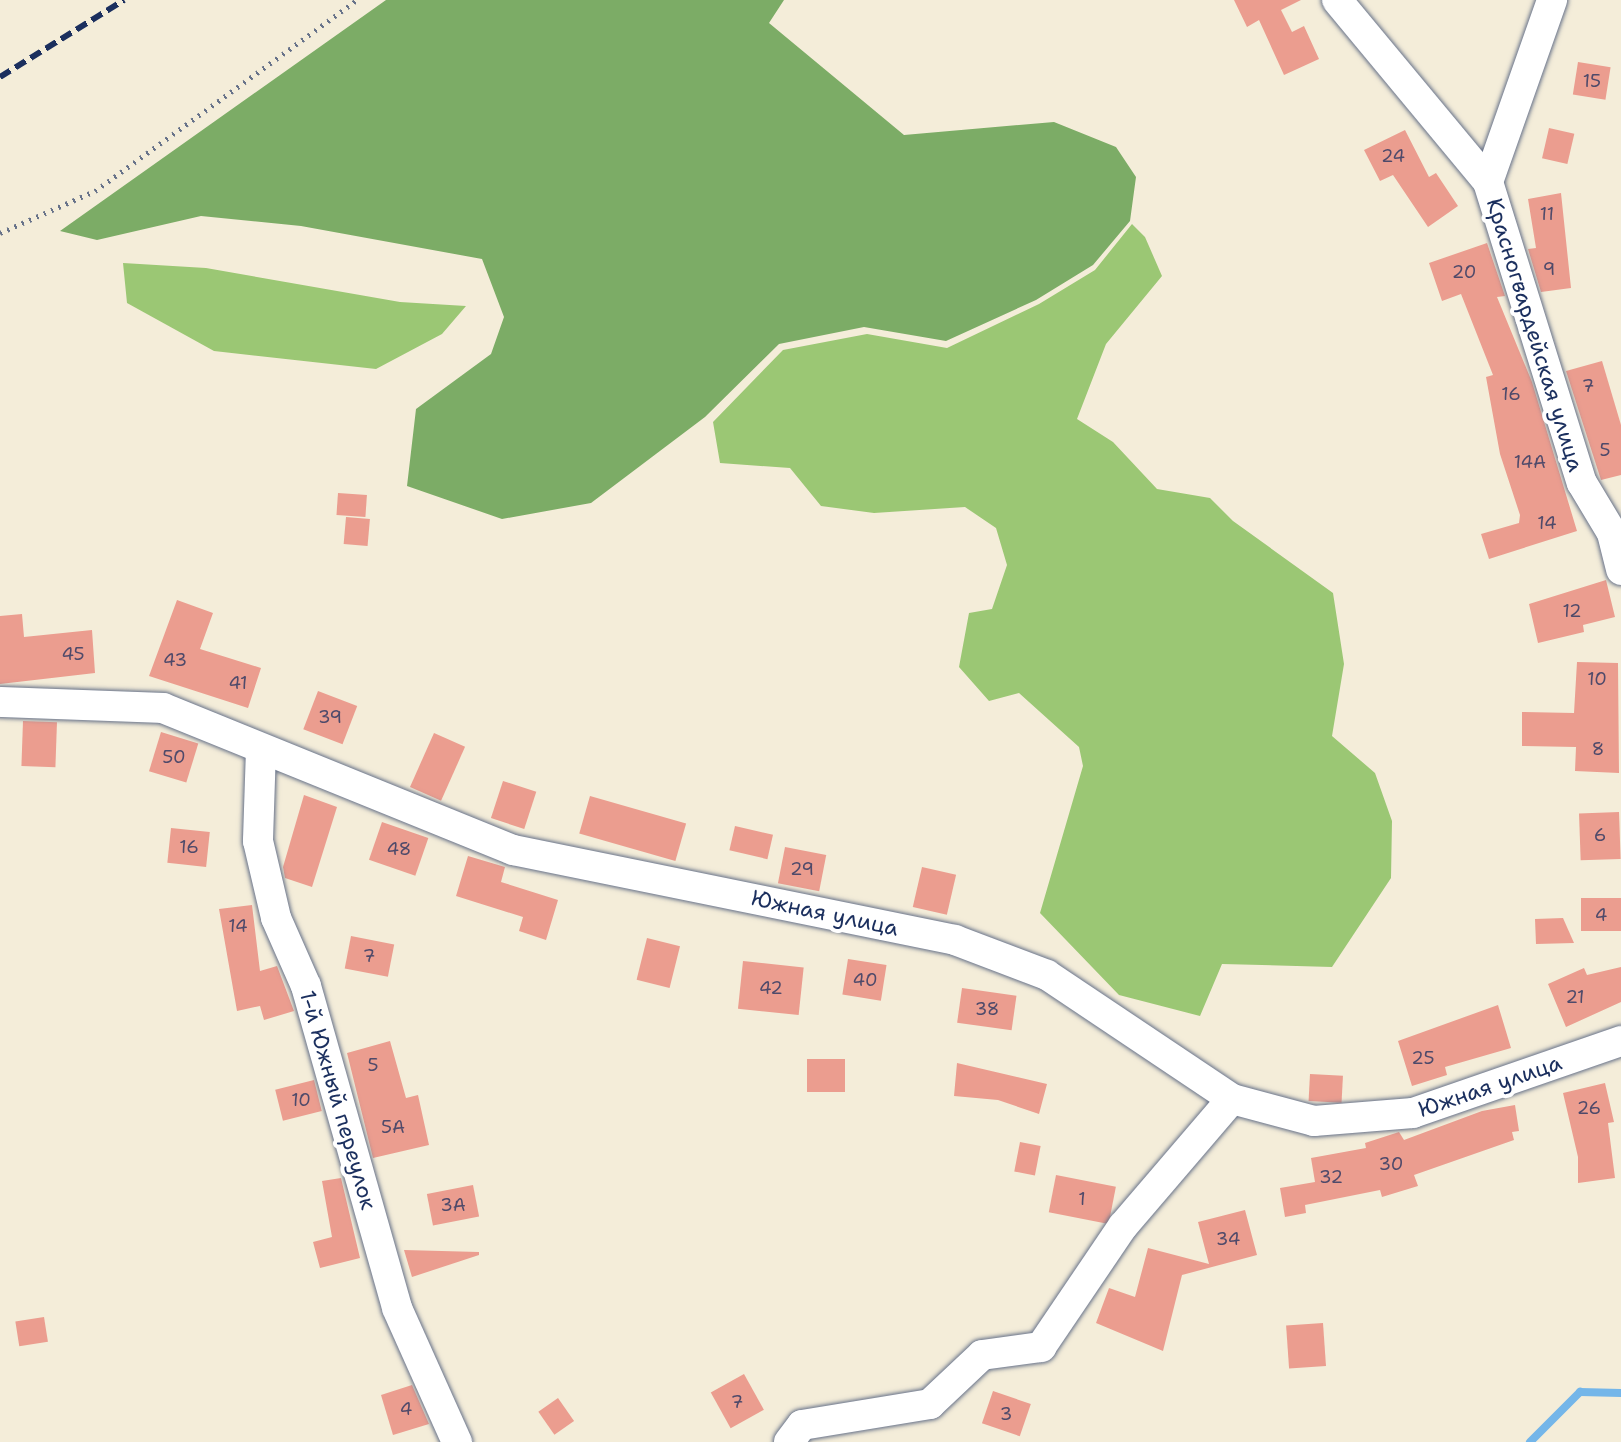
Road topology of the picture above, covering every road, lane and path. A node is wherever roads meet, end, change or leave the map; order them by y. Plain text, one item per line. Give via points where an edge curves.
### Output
1 (357, 0) edge
2 (1337, 0) edge
3 (1552, 0) edge
4 (1488, 182) junction
5 (0, 233) edge
6 (1621, 570) edge
7 (0, 702) edge
8 (261, 749) junction
9 (1621, 1041) edge
10 (1232, 1099) junction
11 (457, 1442) edge
12 (789, 1442) edge

1 - 5 path via 95,191
2 - 4 street, Красногвардейская улица
3 - 4 street
4 - 6 street, Красногвардейская улица via 1582,483 1612,533
7 - 8 street, Южная улица via 163,708
8 - 10 street, Южная улица via 513,850 955,940 1047,975
8 - 11 street, 1-й Южный переулок via 258,841 276,918 306,986 397,1308
9 - 10 street, Южная улица via 1413,1113 1314,1121
10 - 12 street via 1123,1226 1041,1347 982,1355 930,1404 802,1425

